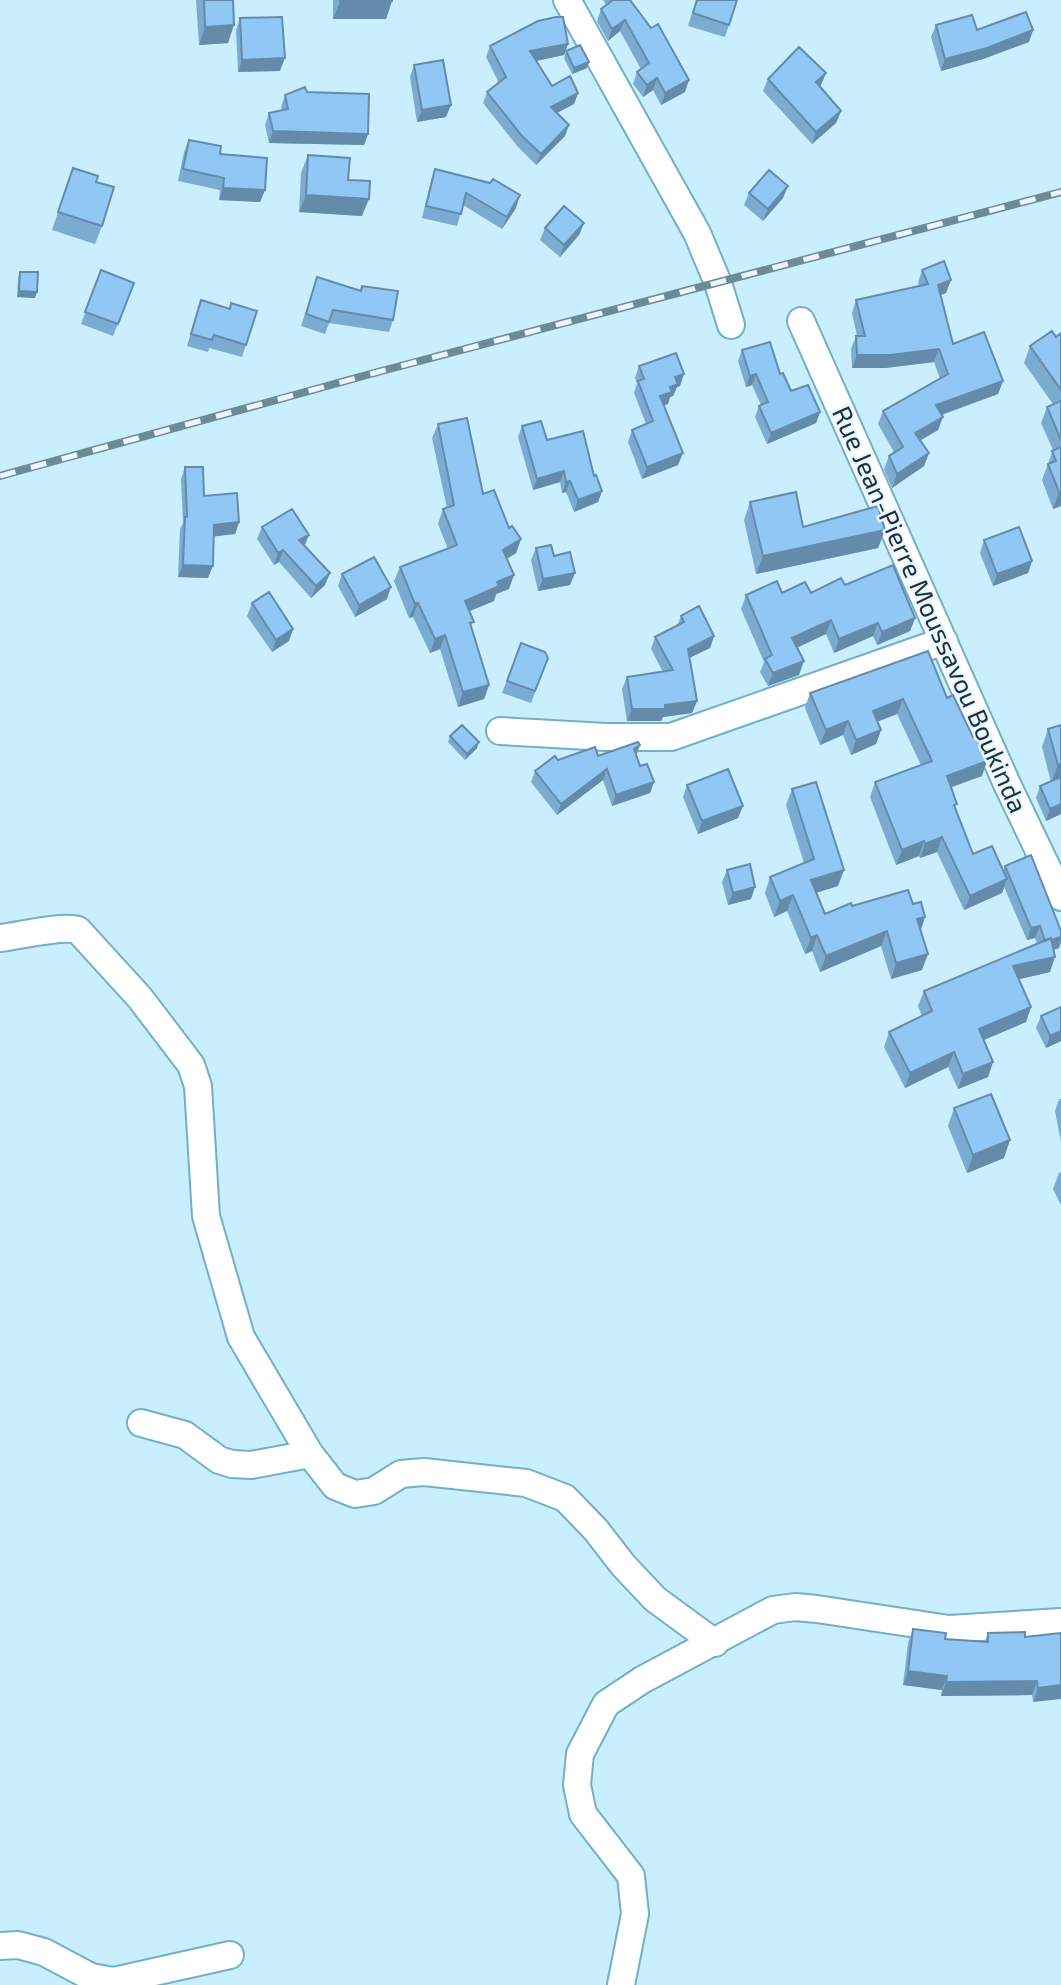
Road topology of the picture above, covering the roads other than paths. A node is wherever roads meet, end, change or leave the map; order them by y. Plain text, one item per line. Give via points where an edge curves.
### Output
1 (567, 0) edge
2 (801, 321) dead end
3 (731, 325) dead end
4 (944, 641) junction
5 (500, 731) dead end
6 (1061, 897) edge
7 (0, 938) edge
8 (141, 1423) dead end
9 (310, 1454) junction
10 (1061, 1622) edge
11 (715, 1643) junction
12 (0, 1947) edge
13 (230, 1955) dead end
14 (621, 1985) edge

1 - 3 street via 697,233
2 - 4 street, Rue Jean-Pierre Moussavou Boukinda
4 - 5 street via 671,737
4 - 6 street, Rue Jean-Pierre Moussavou Boukinda
7 - 9 street via 64,927 78,930 140,998 191,1065 198,1086 206,1216 241,1337
8 - 9 street via 185,1435 232,1464
9 - 11 street via 335,1486 355,1494 374,1491 401,1474 424,1472 526,1483 565,1497 655,1599
10 - 11 street via 949,1629 795,1607 755,1617
11 - 14 street via 606,1704 580,1754 577,1785 583,1814 631,1876 635,1914
12 - 13 street via 18,1945 44,1952 91,1978 114,1980

